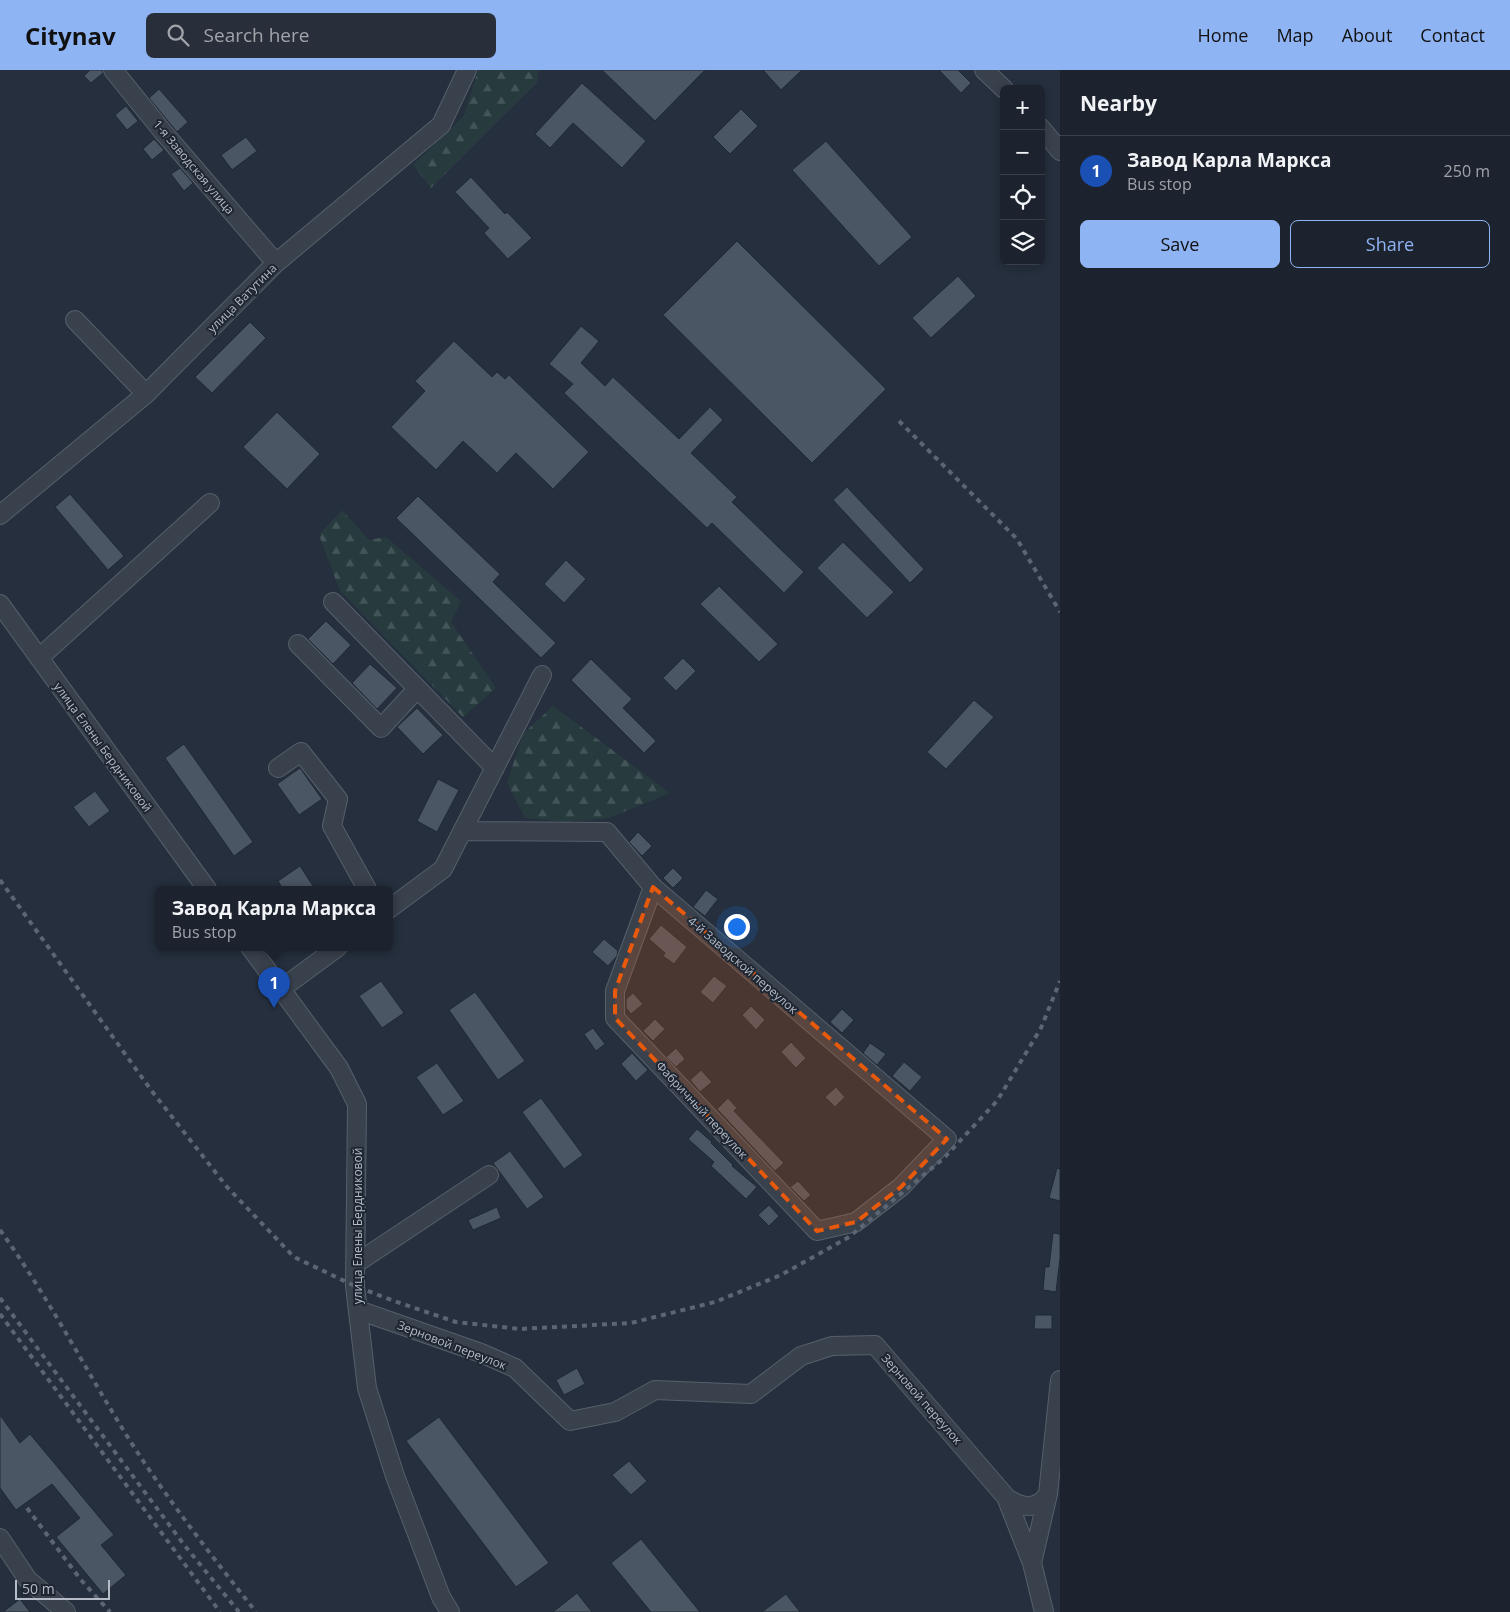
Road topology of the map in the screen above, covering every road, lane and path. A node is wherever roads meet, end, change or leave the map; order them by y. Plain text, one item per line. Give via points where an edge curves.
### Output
1 (113, 70) edge
2 (467, 70) edge
3 (984, 70) edge
4 (1000, 86) edge
5 (1043, 130) edge
6 (1060, 151) edge
7 (276, 263) junction
8 (75, 320) dead end
9 (146, 394) junction
10 (210, 503) dead end
11 (0, 515) edge
12 (333, 602) dead end
13 (0, 604) edge
14 (298, 644) dead end
15 (39, 658) junction
16 (542, 675) dead end
17 (417, 689) junction
18 (278, 768) dead end
19 (495, 768) junction
20 (463, 830) junction
21 (206, 886) edge
22 (365, 886) edge
23 (653, 887) junction
24 (393, 906) edge
25 (253, 951) edge
26 (333, 951) edge
27 (281, 989) junction
28 (489, 1175) dead end
29 (900, 1187) joint
30 (355, 1264) junction
31 (358, 1310) junction
32 (1060, 1380) edge
33 (1056, 1456) edge
34 (1048, 1494) junction
35 (1006, 1497) junction
36 (0, 1538) edge
37 (1032, 1563) junction
38 (66, 1612) edge
39 (450, 1612) edge
40 (1044, 1612) edge

1 - 7 street, 1-я Заводская улица
2 - 7 street, улица Ватутина via 442,125
3 - 4 street
5 - 6 street
7 - 9 street, улица Ватутина
8 - 9 street
9 - 11 street, улица Ватутина
10 - 15 street
12 - 17 street
13 - 15 street, улица Елены Бердниковой
14 - 17 street via 381,728
15 - 21 street, улица Елены Бердниковой
16 - 19 street
17 - 19 street
18 - 22 street via 301,752 338,799 332,826
19 - 20 street
20 - 23 street, 4-й Заводской переулок via 607,832
20 - 24 street via 443,868
23 - 29 street, 4-й Заводской переулок via 947,1140
23 - 29 street, Фабричный переулок via 615,991 615,1018 817,1231 856,1222
25 - 27 street, улица Елены Бердниковой
26 - 27 street
27 - 30 street, улица Елены Бердниковой via 339,1068 357,1104
28 - 30 street
30 - 31 street, улица Елены Бердниковой
31 - 35 street, Зерновой переулок via 515,1368 570,1421 615,1412 655,1390 751,1394 801,1356 832,1346 875,1345
31 - 39 street, улица Елены Бердниковой via 367,1388 395,1476 441,1597
32 - 33 street
33 - 34 street
34 - 35 street via 1037,1505 1019,1506
34 - 37 street
35 - 37 street, Зерновой переулок
36 - 38 street via 28,1580
37 - 40 street, Зерновой переулок

